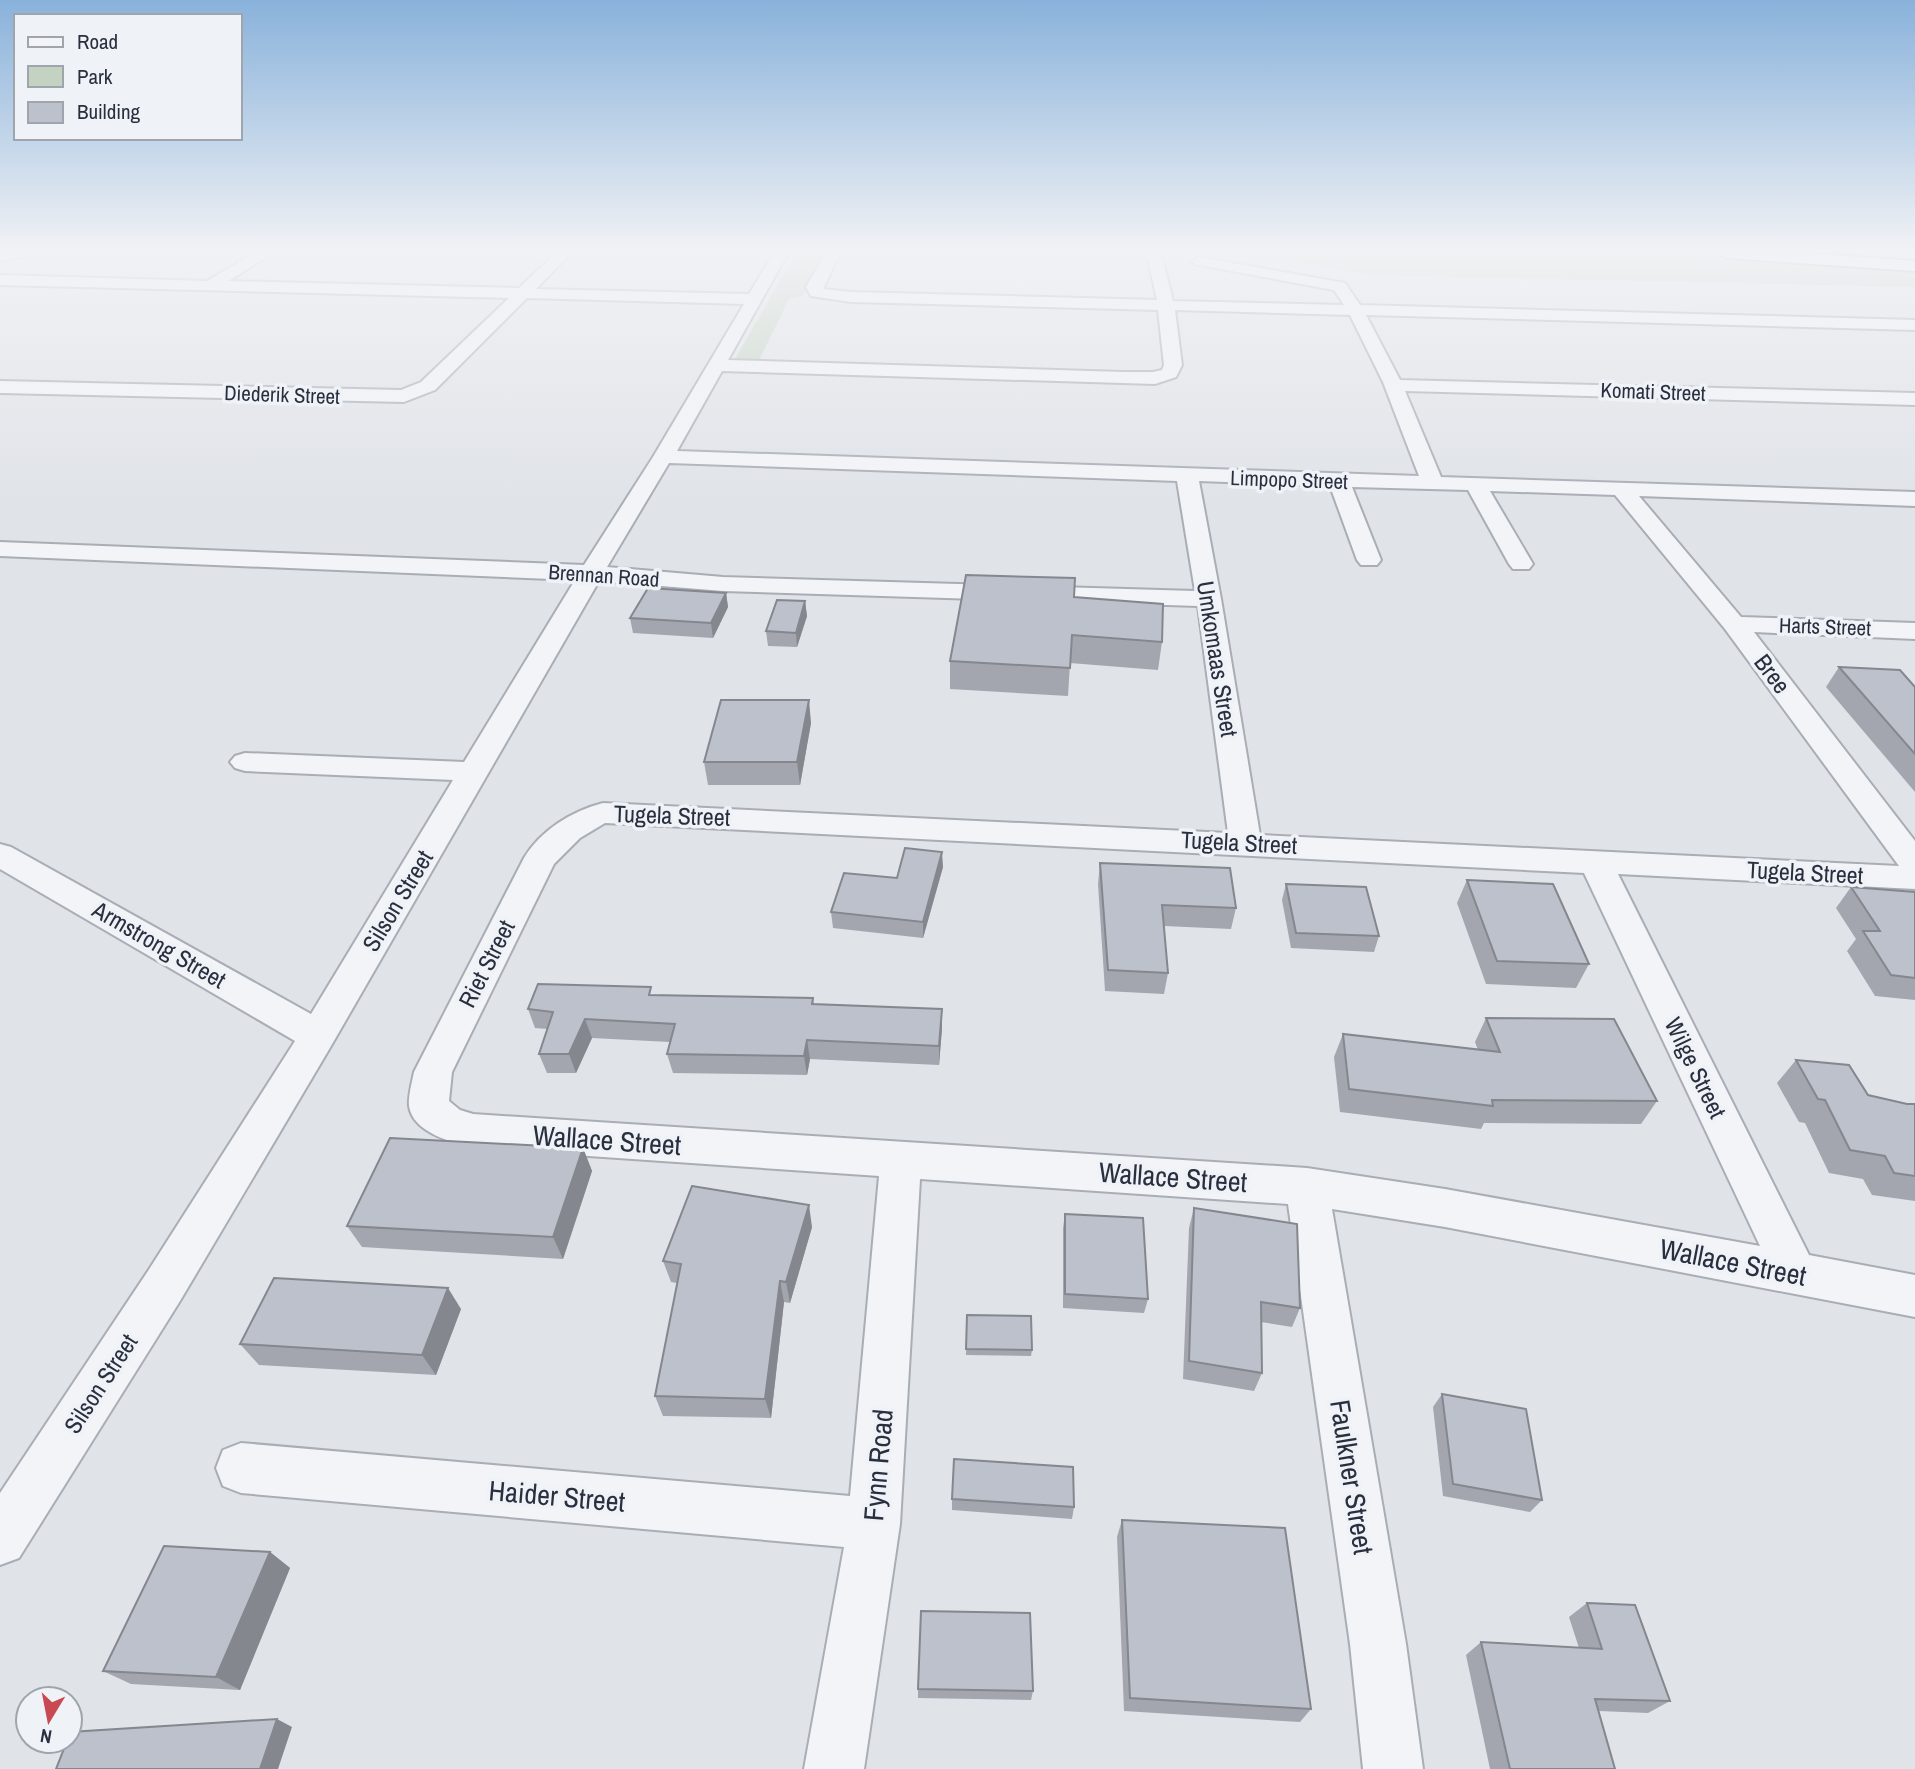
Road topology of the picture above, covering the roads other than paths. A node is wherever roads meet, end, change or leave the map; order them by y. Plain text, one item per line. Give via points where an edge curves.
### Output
1 (481, 336) edge
2 (732, 336) edge
3 (1170, 336) edge
4 (1369, 336) edge
5 (715, 365) junction
6 (1392, 385) junction
7 (0, 387) edge
8 (1915, 399) edge
9 (663, 457) junction
10 (1187, 476) junction
11 (1339, 481) junction
12 (1433, 484) junction
13 (1476, 485) junction
14 (1622, 490) junction
15 (1915, 499) edge
16 (0, 549) edge
17 (1369, 560) dead end
18 (1521, 564) dead end
19 (591, 573) junction
20 (1209, 598) junction
21 (1734, 624) junction
22 (1915, 631) edge
23 (245, 761) dead end
24 (474, 772) junction
25 (567, 831) joint
26 (1245, 843) junction
27 (0, 855) edge
28 (1596, 863) junction
29 (1915, 864) edge
30 (1915, 878) edge
31 (318, 1036) junction
32 (429, 1107) joint
33 (901, 1159) junction
34 (1307, 1186) junction
35 (1795, 1273) junction
36 (1915, 1296) edge
37 (241, 1468) dead end
38 (874, 1524) junction
39 (0, 1539) edge
40 (834, 1769) edge
41 (1393, 1769) edge

1 - 7 street, Diederik Street via 429,386 404,396
2 - 5 street, Silson Street
3 - 5 street via 1173,365 1170,373 1162,376
4 - 6 street
5 - 9 street, Silson Street
6 - 8 street, Komati Street
6 - 12 street
9 - 10 street, Limpopo Street
9 - 19 street, Silson Street
10 - 11 street, Limpopo Street
10 - 20 street, Umkomaas Street
11 - 12 street, Limpopo Street
11 - 17 street
12 - 13 street, Limpopo Street
13 - 14 street, Limpopo Street
13 - 18 street
14 - 15 street, Limpopo Street
14 - 21 street, Bree
16 - 19 street, Brennan Road
19 - 20 street, Brennan Road via 723,583
19 - 24 street, Silson Street
20 - 26 street, Umkomaas Street
21 - 22 street, Harts Street
21 - 29 street, Bree
23 - 24 street
24 - 31 street, Silson Street
25 - 26 street, Tugela Street via 587,817 617,812
25 - 32 street, Riet Street via 540,858 433,1072
26 - 28 street, Tugela Street
27 - 31 street, Armstrong Street
28 - 30 street, Tugela Street
28 - 35 street, Wilge Street
31 - 39 street, Silson Street
32 - 33 street, Wallace Street via 448,1124 473,1131
33 - 34 street, Wallace Street
33 - 38 street, Fynn Road
34 - 35 street, Wallace Street
34 - 41 street, Faulkner Street
35 - 36 street, Wallace Street
37 - 38 street, Haider Street
38 - 40 street, Fynn Road

